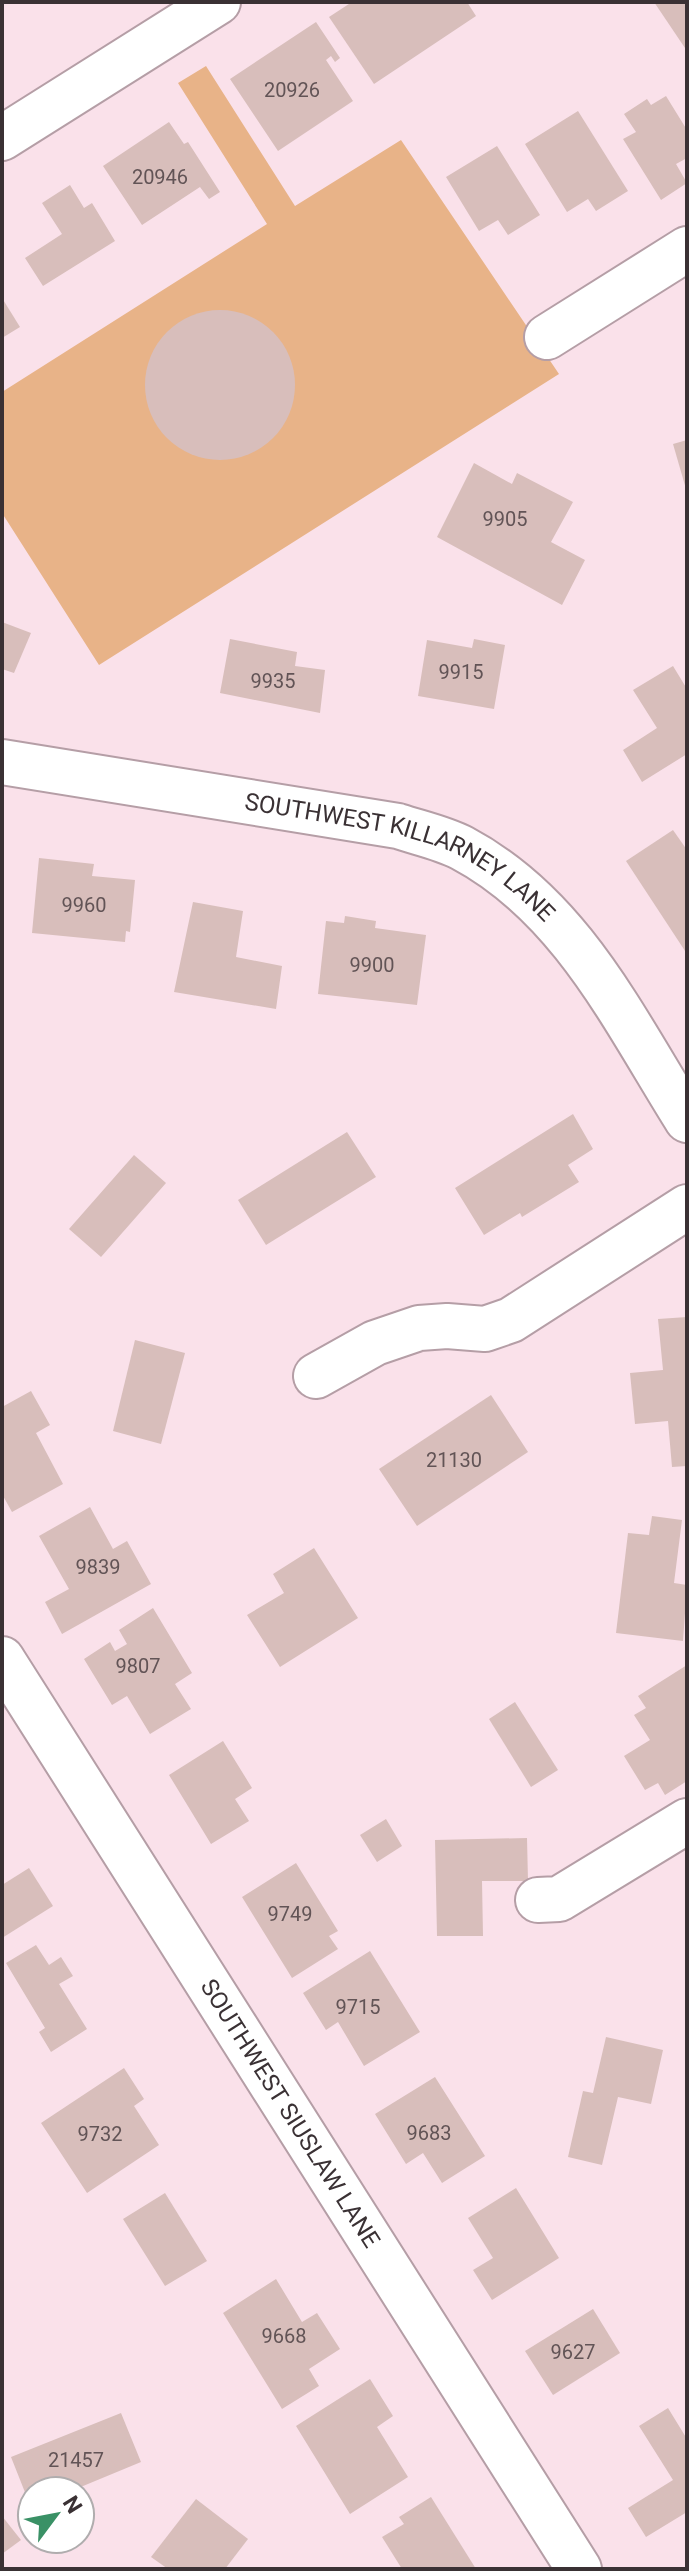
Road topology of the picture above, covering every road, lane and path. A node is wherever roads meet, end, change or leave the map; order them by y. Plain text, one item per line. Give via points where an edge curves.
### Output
1 (218, 2) edge
2 (4, 133) edge
3 (687, 249) edge
4 (547, 337) dead end
5 (2, 762) edge
6 (687, 1120) edge
7 (687, 1207) edge
8 (316, 1376) dead end
9 (2, 1659) edge
10 (687, 1821) edge
11 (538, 1900) dead end
12 (579, 2569) edge

1 - 2 street
3 - 4 street
5 - 6 street, SOUTHWEST KILLARNEY LANE via 398,826 460,847 512,879 581,951
7 - 8 street via 511,1320 485,1329 419,1328 375,1343
9 - 12 street, SOUTHWEST SIUSLAW LANE
10 - 11 street via 559,1899

